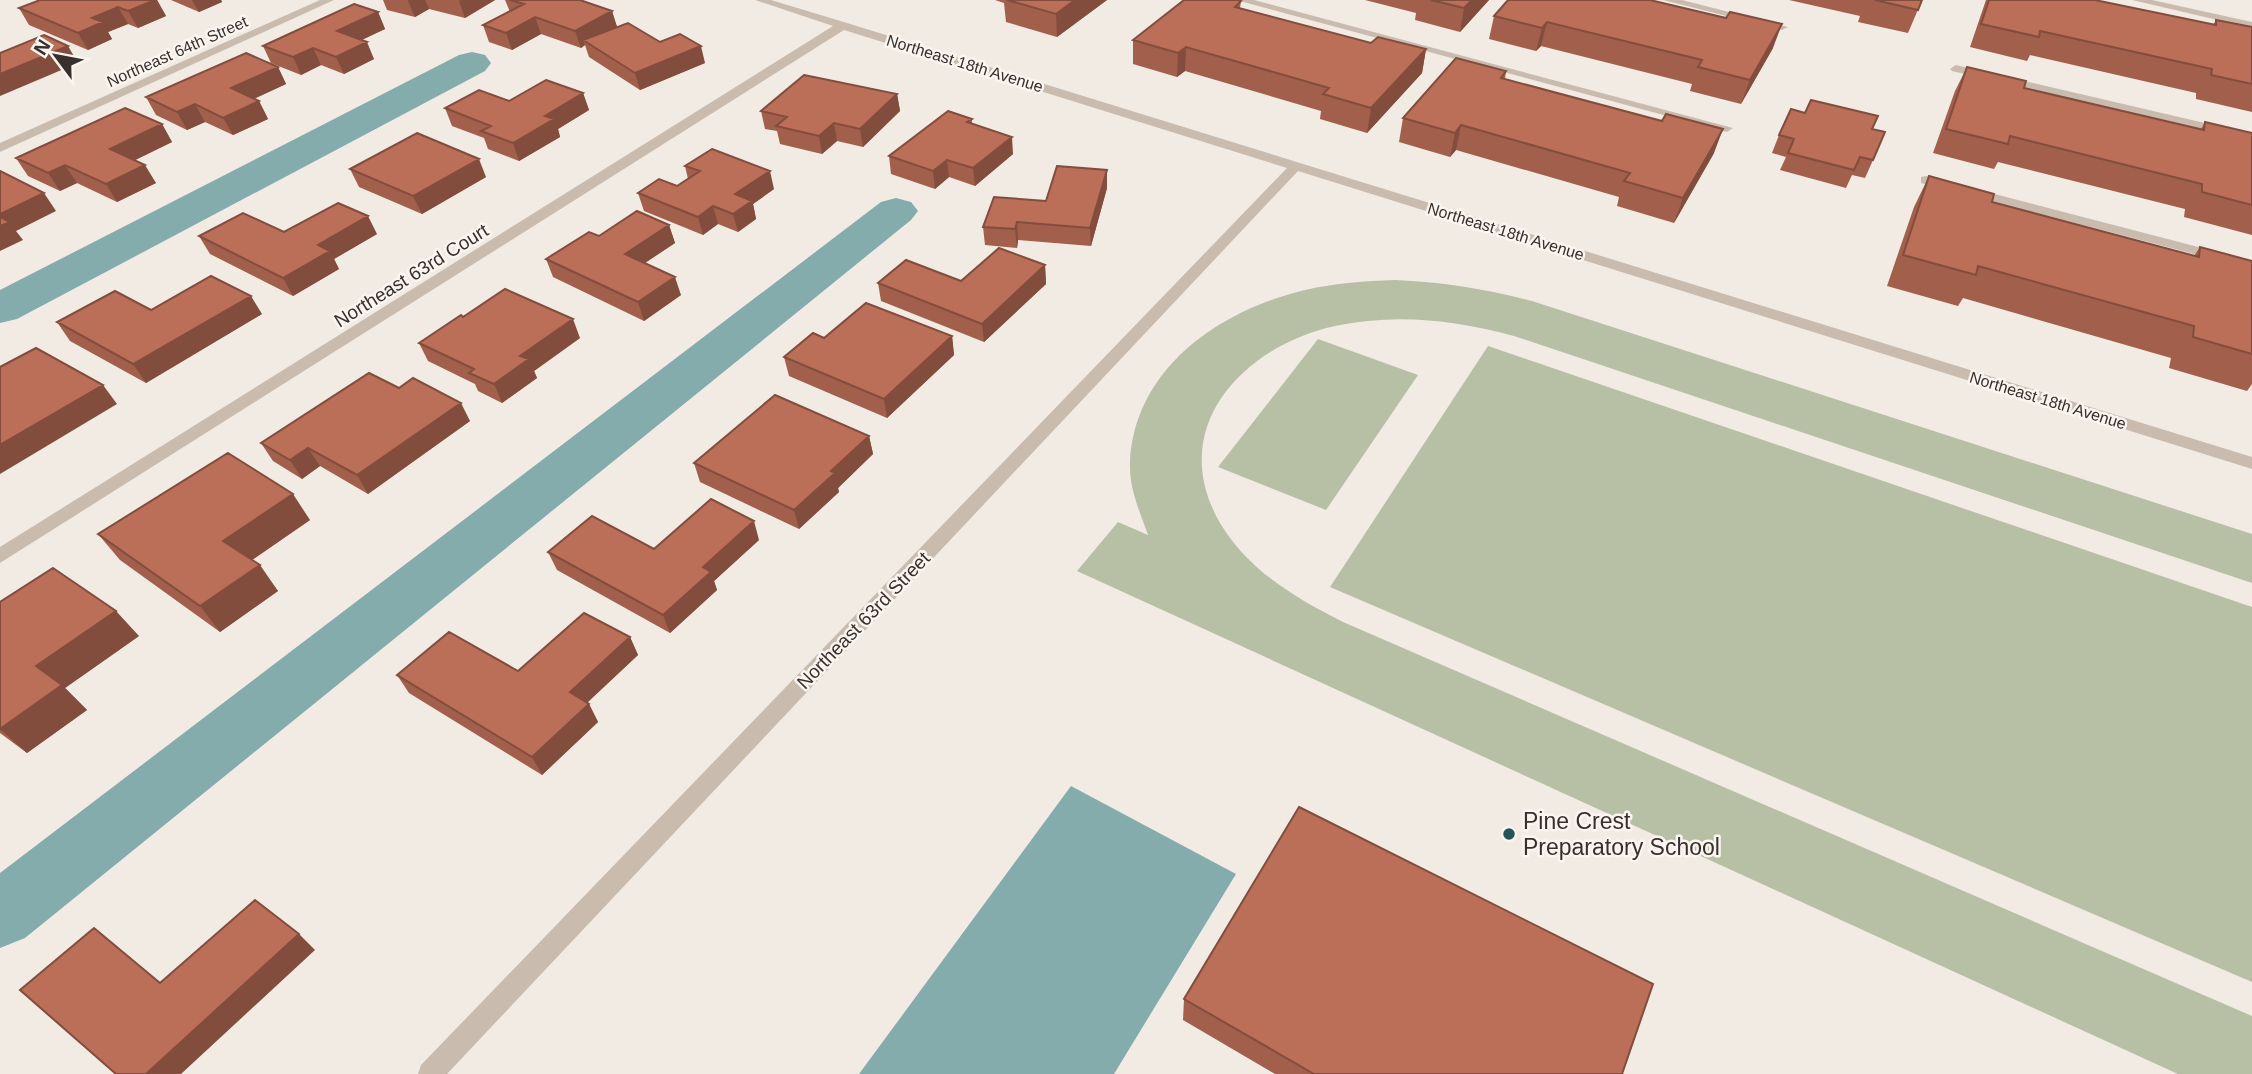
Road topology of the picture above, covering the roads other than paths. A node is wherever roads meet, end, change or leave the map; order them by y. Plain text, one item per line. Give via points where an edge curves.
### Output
1 (330, 0) edge
2 (760, 0) edge
3 (1241, 0) edge
4 (1668, 0) edge
5 (2137, 0) edge
6 (2252, 24) edge
7 (843, 25) junction
8 (1782, 27) edge
9 (1956, 69) dead end
10 (1727, 128) dead end
11 (2252, 138) edge
12 (0, 148) edge
13 (1296, 166) junction
14 (1926, 180) edge
15 (2252, 265) edge
16 (2252, 463) edge
17 (0, 556) edge
18 (430, 1074) edge

1 - 12 street, Northeast 64th Street
2 - 7 street, Northeast 18th Avenue
3 - 10 street
4 - 8 street
5 - 6 street
7 - 13 street, Northeast 18th Avenue
7 - 17 street, Northeast 63rd Court
9 - 11 street
13 - 16 street, Northeast 18th Avenue
13 - 18 street, Northeast 63rd Street
14 - 15 street

